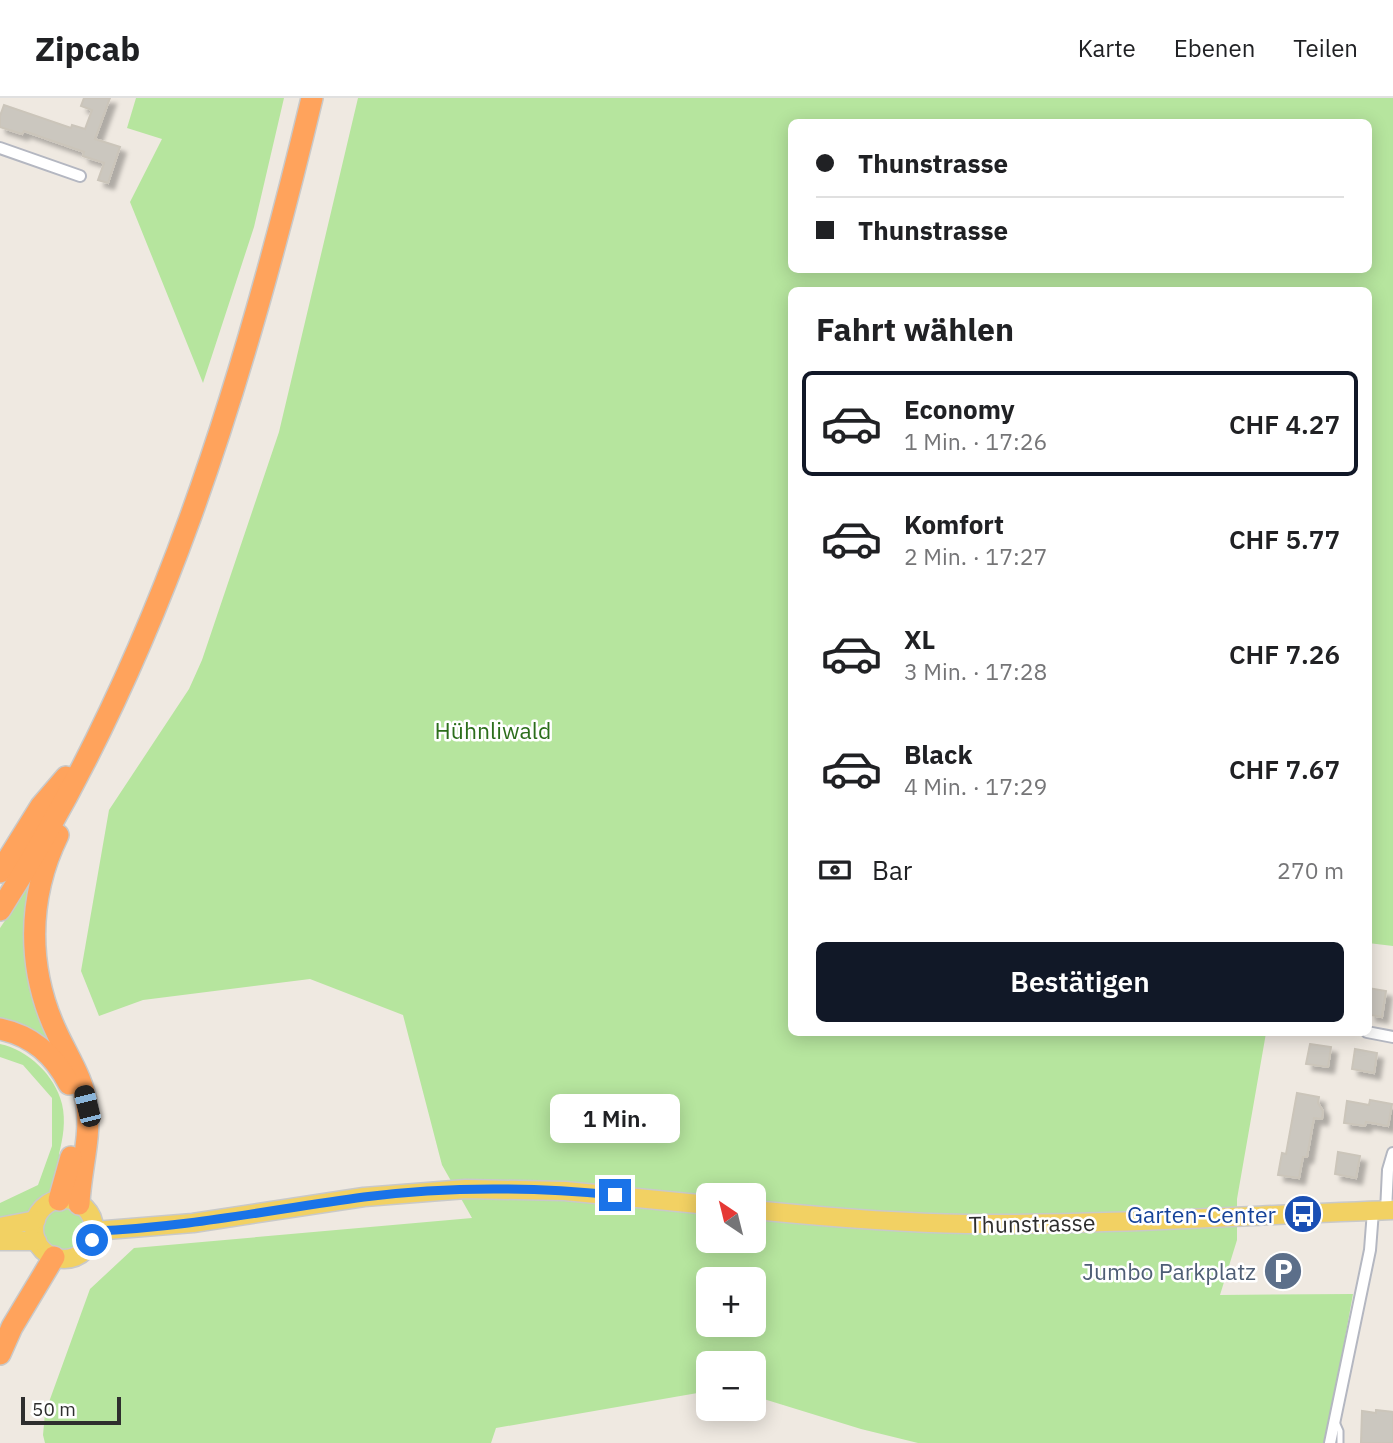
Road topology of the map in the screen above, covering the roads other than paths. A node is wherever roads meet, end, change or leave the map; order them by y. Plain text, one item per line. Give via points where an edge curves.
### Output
1 (302, 98) edge
2 (312, 98) edge
3 (0, 148) edge
4 (80, 176) dead end
5 (105, 722) junction
6 (66, 776) junction
7 (0, 873) edge
8 (0, 886) edge
9 (0, 910) edge
10 (0, 1029) edge
11 (1372, 1033) edge
12 (1393, 1037) edge
13 (1393, 1153) edge
14 (69, 1202) junction
15 (696, 1204) edge
16 (766, 1211) edge
17 (1384, 1211) edge
18 (36, 1220) junction
19 (0, 1227) edge
20 (94, 1231) junction
21 (0, 1241) edge
22 (37, 1241) junction
23 (54, 1257) junction
24 (0, 1354) edge
25 (1335, 1420) junction
26 (1330, 1443) edge
27 (1340, 1443) edge

1 - 6 highway via 247,307 194,479 136,631
2 - 5 highway via 218,443 155,612
3 - 4 street
5 - 9 highway
5 - 14 highway via 106,738 52,847 34,929 43,996 87,1106 80,1182
6 - 7 highway via 41,806
6 - 8 highway
10 - 14 highway via 13,1031 46,1051 71,1088 76,1126 67,1177
11 - 12 street
13 - 17 street
14 - 18 main road via 45,1207
14 - 20 main road via 90,1215
15 - 20 main road via 565,1191 466,1189
16 - 17 main road, Thunstrasse via 975,1224
17 - 25 street via 1370,1250
18 - 19 main road
18 - 22 main road
20 - 23 main road via 80,1254
21 - 22 main road
22 - 23 main road
23 - 24 highway
25 - 26 street
25 - 27 lane

